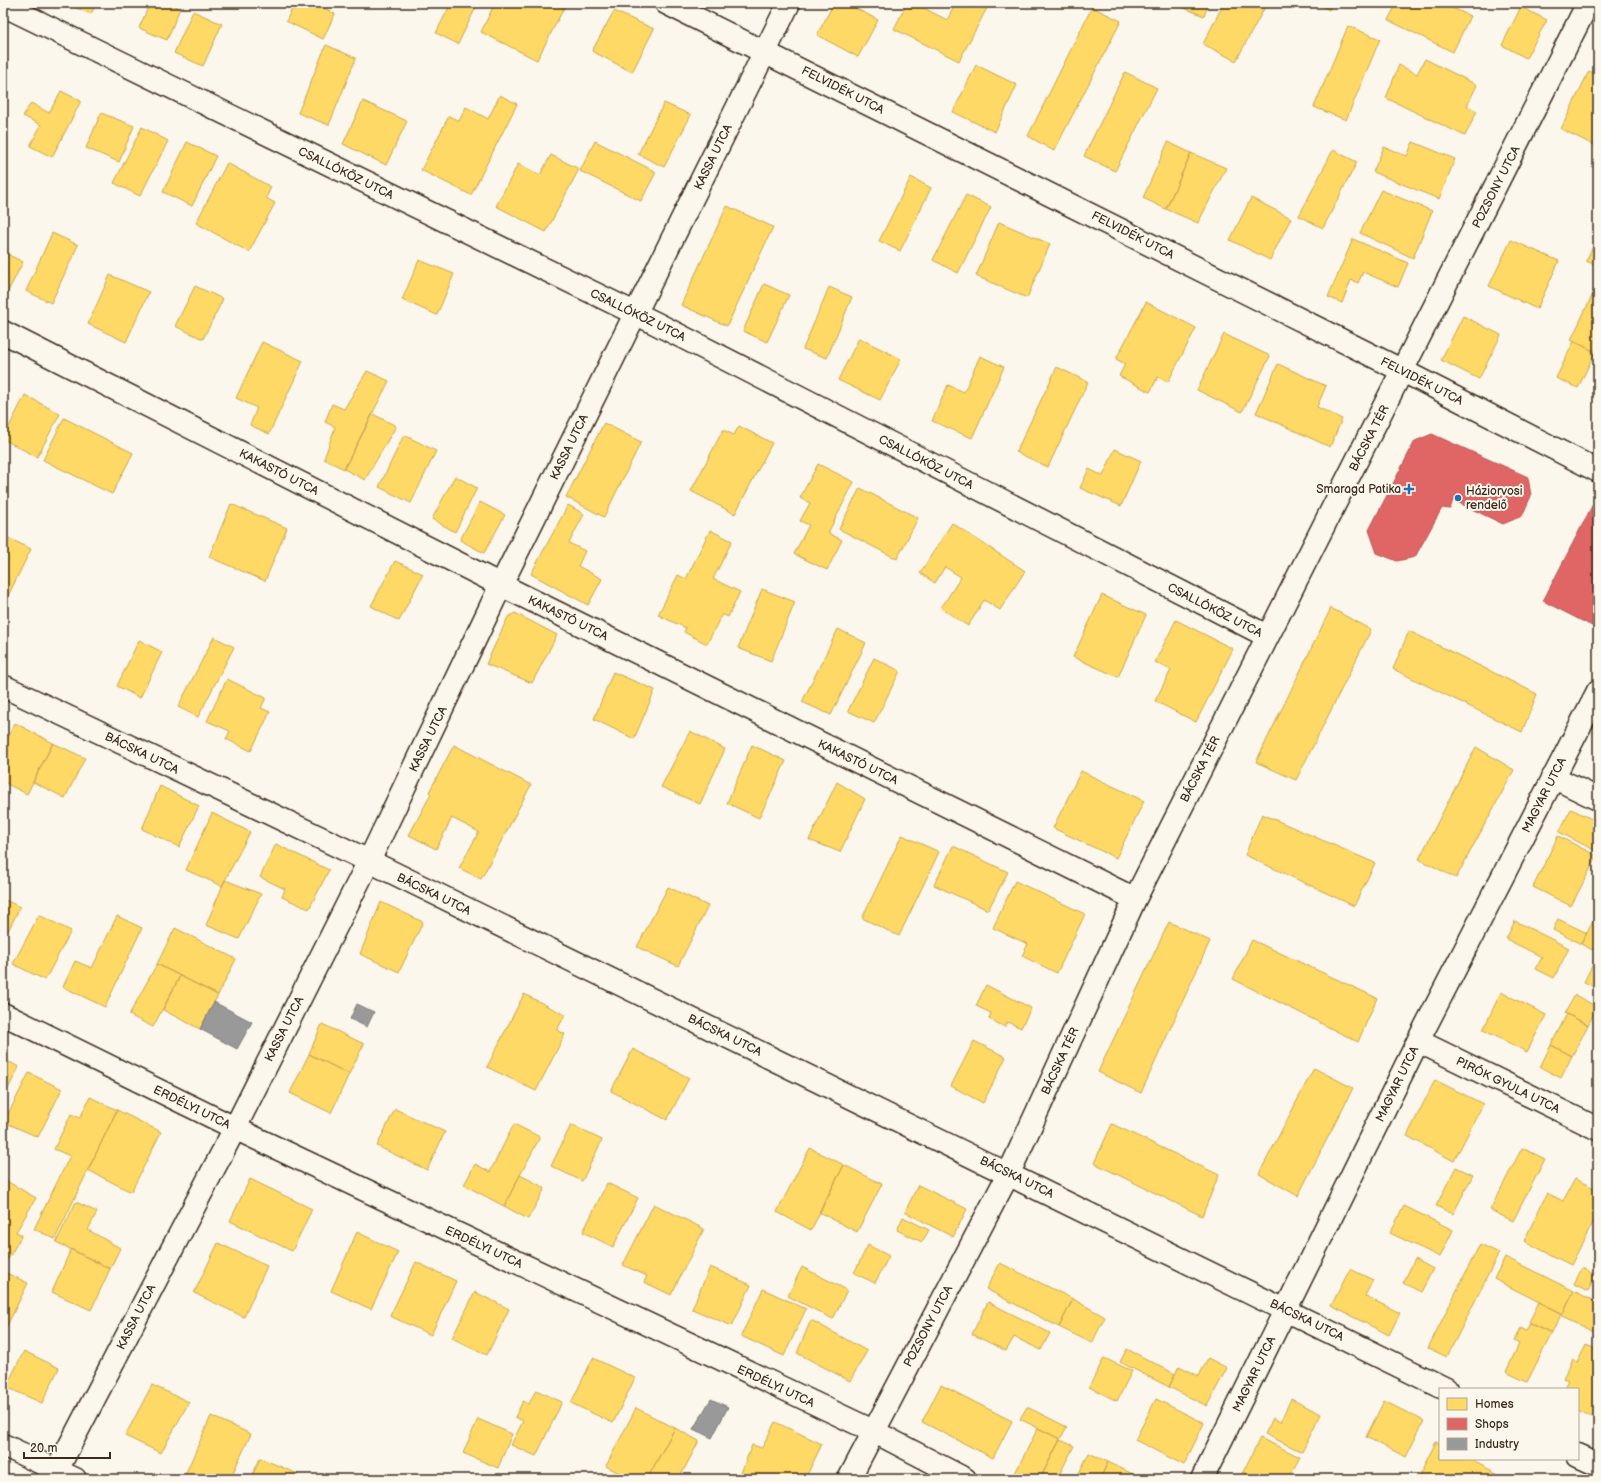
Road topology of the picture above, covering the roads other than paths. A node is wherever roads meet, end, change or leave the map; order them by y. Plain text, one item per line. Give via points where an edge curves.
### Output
1 (666, 3) edge
2 (789, 3) edge
3 (1590, 3) edge
4 (3, 5) edge
5 (1598, 7) edge
6 (765, 51) junction
7 (636, 314) junction
8 (3, 332) edge
9 (1403, 371) junction
10 (1598, 471) edge
11 (501, 585) junction
12 (1267, 636) junction
13 (3, 686) edge
14 (1598, 691) edge
15 (1553, 777) junction
16 (1598, 799) edge
17 (369, 861) junction
18 (1135, 899) junction
19 (3, 1014) edge
20 (1418, 1041) junction
21 (235, 1128) junction
22 (1598, 1129) edge
23 (1009, 1173) junction
24 (1286, 1309) junction
25 (1444, 1388) edge
26 (873, 1431) junction
27 (3, 1445) edge
28 (1579, 1454) edge
29 (1598, 1464) edge
30 (66, 1474) edge
31 (849, 1479) edge
32 (965, 1479) edge
33 (1202, 1479) edge

1 - 6 street, FELVIDÉK UTCA
2 - 6 street, KASSA UTCA
3 - 5 street
3 - 9 street, POZSONY UTCA
4 - 7 street, CSALLÓKÖZ UTCA
6 - 7 street, KASSA UTCA
6 - 9 street, FELVIDÉK UTCA
7 - 11 street, KASSA UTCA
7 - 12 street, CSALLÓKÖZ UTCA
8 - 11 street, KAKASTÓ UTCA
9 - 10 street, FELVIDÉK UTCA
9 - 12 street, BÁCSKA TÉR
11 - 17 street, KASSA UTCA
11 - 18 street, KAKASTÓ UTCA
12 - 18 street, BÁCSKA TÉR
13 - 17 street, BÁCSKA UTCA
14 - 15 street, MAGYAR UTCA
15 - 16 street
15 - 20 street, MAGYAR UTCA
17 - 21 street, KASSA UTCA
17 - 23 street, BÁCSKA UTCA
18 - 23 street, BÁCSKA TÉR
19 - 21 street, ERDÉLYI UTCA
20 - 22 street, PIRÓK GYULA UTCA
20 - 24 street, MAGYAR UTCA
21 - 26 street, ERDÉLYI UTCA
21 - 30 street, KASSA UTCA
23 - 24 street, BÁCSKA UTCA
23 - 26 street, POZSONY UTCA
24 - 25 street, BÁCSKA UTCA
24 - 33 street, MAGYAR UTCA
26 - 31 street, POZSONY UTCA
26 - 32 street, ERDÉLYI UTCA
27 - 30 street
28 - 29 street

